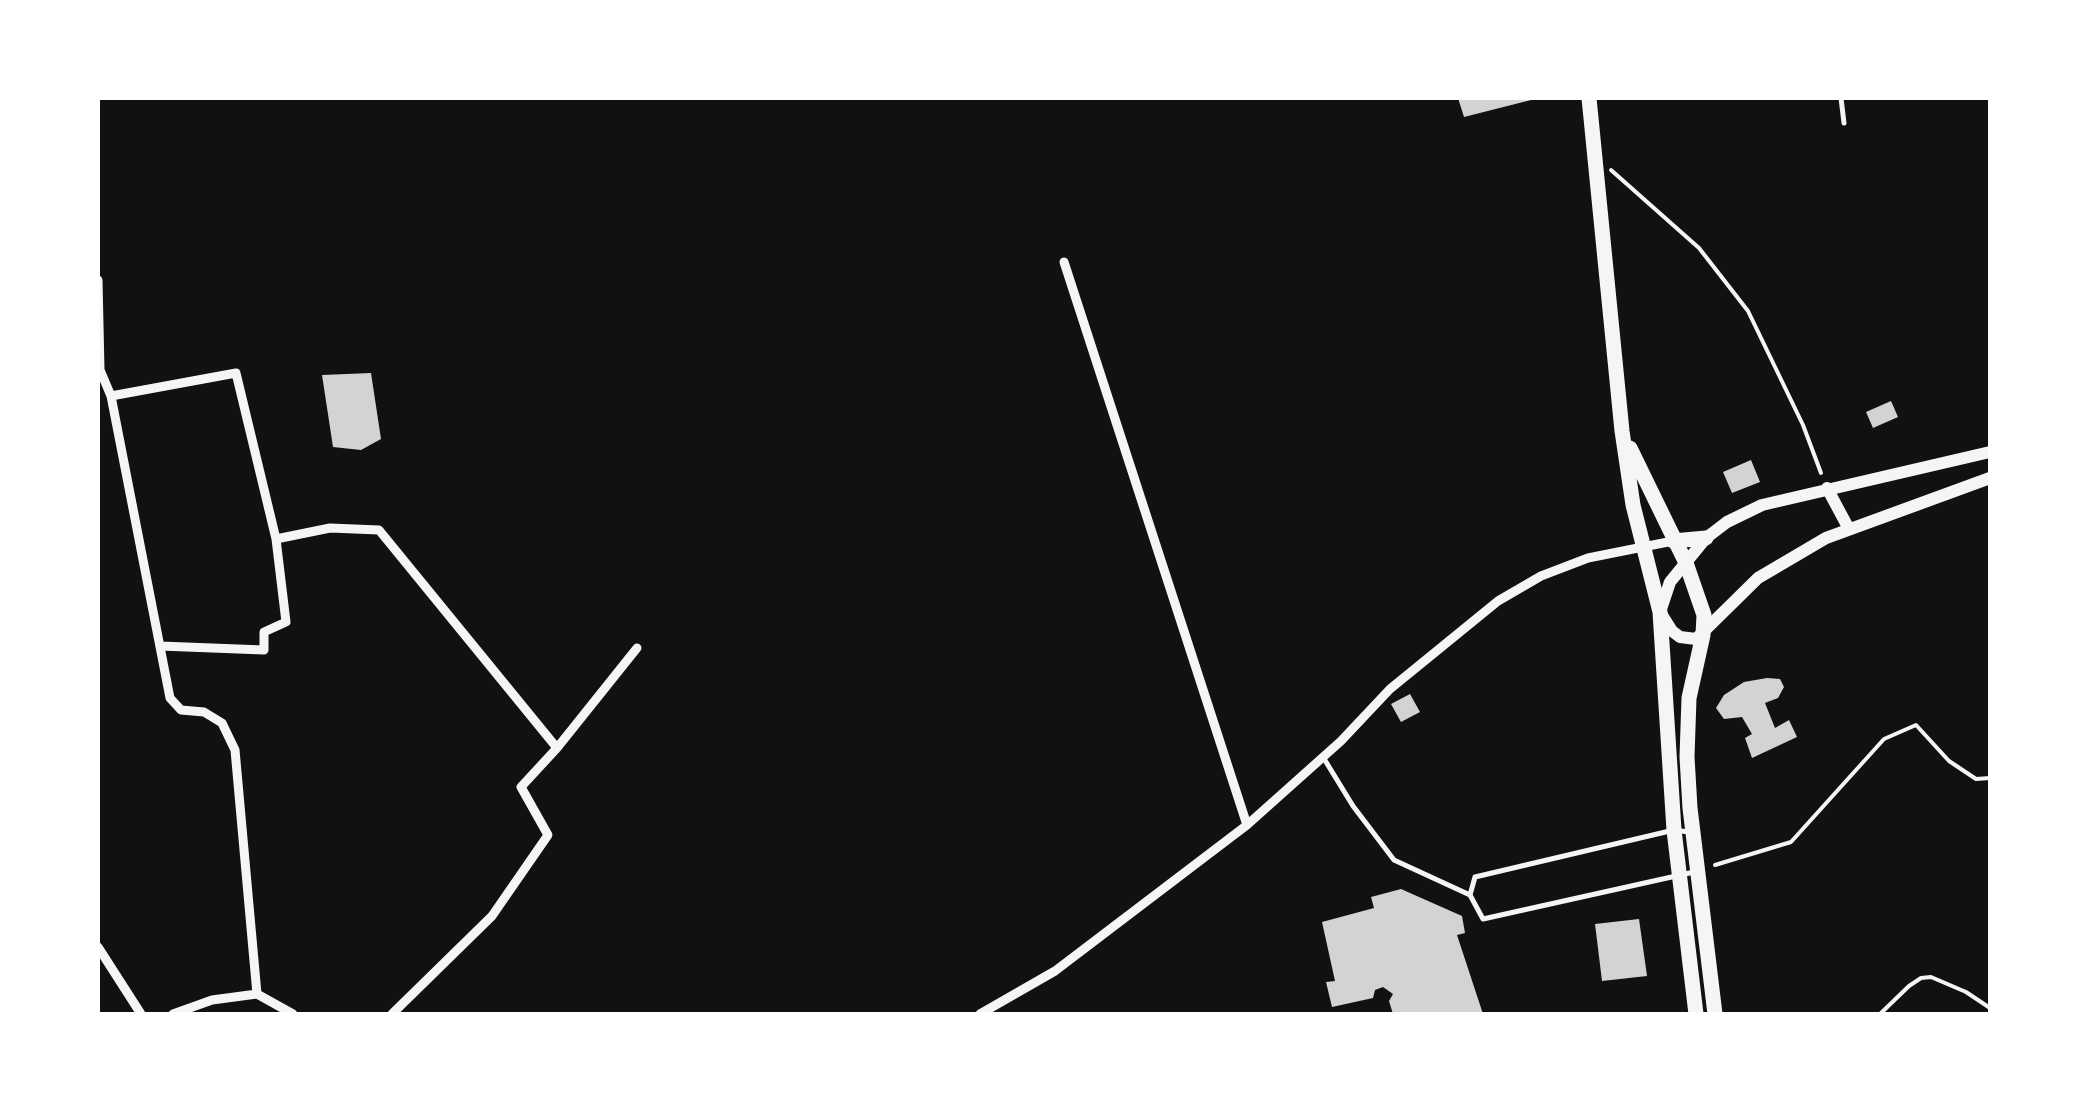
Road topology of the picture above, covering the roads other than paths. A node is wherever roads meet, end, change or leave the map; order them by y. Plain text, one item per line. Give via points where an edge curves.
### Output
1 (1588, 98) edge
2 (1841, 98) edge
3 (1844, 123) dead end
4 (1064, 262) dead end
5 (98, 280) edge
6 (111, 396) junction
7 (1622, 431) junction
8 (1990, 452) edge
9 (1990, 478) edge
10 (1827, 488) junction
11 (1849, 528) junction
12 (1706, 538) junction
13 (276, 539) junction
14 (1672, 541) junction
15 (1642, 546) junction
16 (1686, 562) junction
17 (1660, 612) junction
18 (1703, 635) junction
19 (160, 646) junction
20 (637, 648) dead end
21 (557, 748) junction
22 (1324, 757) junction
23 (1247, 825) junction
24 (1674, 830) junction
25 (1692, 832) junction
26 (1696, 872) junction
27 (1679, 876) junction
28 (1470, 894) junction
29 (98, 947) edge
30 (257, 994) junction
31 (141, 1014) edge
32 (174, 1014) edge
33 (293, 1014) edge
34 (392, 1014) edge
35 (980, 1014) edge
36 (1696, 1014) edge
37 (1715, 1014) edge

1 - 7 main road
2 - 3 lane
4 - 23 street
5 - 6 street via 100,370
6 - 13 street via 236,373
6 - 19 street
7 - 14 main road
7 - 15 main road
8 - 10 main road
9 - 11 main road
10 - 11 main road
10 - 12 main road via 1762,505
11 - 18 main road via 1758,578
12 - 14 main road
12 - 16 main road
13 - 19 street via 286,622 264,632 264,650
13 - 21 street via 330,528 378,530
14 - 15 street
14 - 16 main road
15 - 17 main road
15 - 22 street via 1540,576 1498,601 1390,690
16 - 17 main road via 1662,596
16 - 18 main road via 1704,614
17 - 18 main road via 1680,636
17 - 24 main road
18 - 25 main road via 1689,698
19 - 30 street via 170,698 180,710 222,722 234,750
20 - 21 street
21 - 34 street via 520,787 548,835 492,916
22 - 23 street
22 - 28 lane via 1394,860
23 - 35 street via 1055,971
24 - 25 lane
24 - 27 main road
24 - 28 lane via 1475,877
25 - 26 main road
26 - 27 lane
26 - 37 main road
27 - 28 lane via 1483,918
27 - 36 main road
29 - 31 street
30 - 32 street
30 - 33 street

